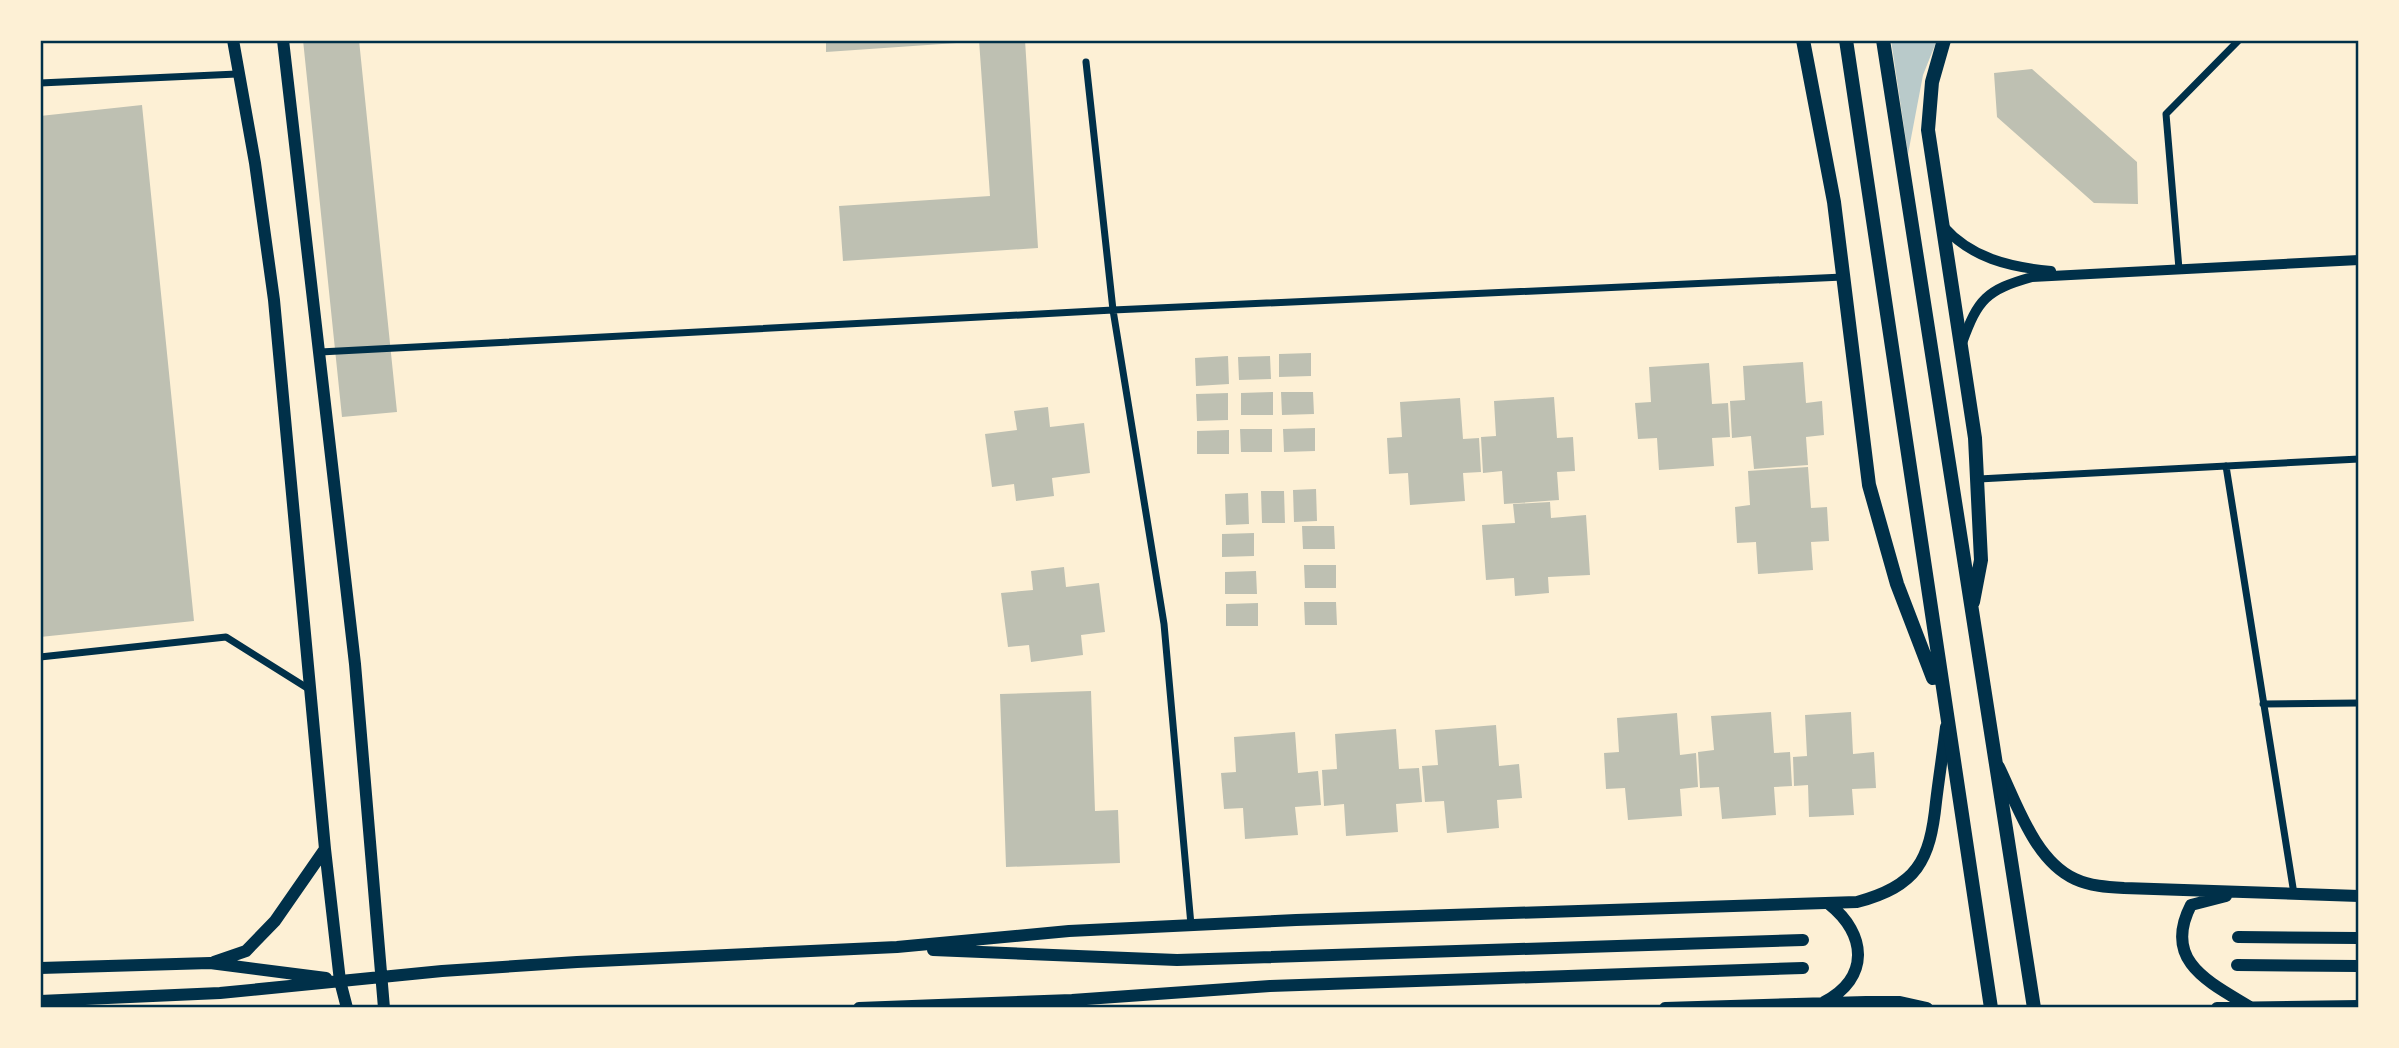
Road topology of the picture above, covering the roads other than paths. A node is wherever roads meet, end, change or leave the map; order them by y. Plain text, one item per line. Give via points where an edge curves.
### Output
1 (233, 40) edge
2 (283, 40) edge
3 (1803, 40) edge
4 (1846, 40) edge
5 (1883, 40) edge
6 (1944, 40) edge
7 (2239, 40) edge
8 (1086, 62) dead end
9 (237, 74) junction
10 (40, 83) edge
11 (1942, 225) junction
12 (2359, 261) edge
13 (2179, 269) junction
14 (2085, 274) junction
15 (1843, 276) junction
16 (1113, 310) junction
17 (1962, 344) junction
18 (320, 352) junction
19 (2359, 458) edge
20 (2226, 466) junction
21 (1979, 480) junction
22 (1971, 613) junction
23 (40, 657) edge
24 (313, 692) junction
25 (2359, 703) edge
26 (2263, 704) junction
27 (1946, 723) junction
28 (1992, 754) junction
29 (325, 849) junction
30 (2244, 892) junction
31 (2294, 894) junction
32 (2359, 897) edge
33 (1829, 904) junction
34 (1191, 925) junction
35 (2238, 937) dead end
36 (2359, 938) edge
37 (1803, 940) dead end
38 (897, 947) junction
39 (210, 963) junction
40 (2238, 965) dead end
41 (2359, 966) edge
42 (40, 968) edge
43 (1803, 968) dead end
44 (383, 976) junction
45 (340, 981) junction
46 (40, 1002) edge
47 (1820, 1003) junction
48 (2359, 1006) edge
49 (905, 1007) edge
50 (2250, 1007) edge
51 (347, 1008) edge
52 (384, 1008) edge
53 (859, 1008) edge
54 (1665, 1008) edge
55 (1927, 1008) edge
56 (1991, 1008) edge
57 (2034, 1008) edge
58 (2217, 1008) edge

1 - 9 main road
2 - 18 main road
3 - 15 highway
4 - 27 highway
5 - 22 highway
6 - 11 highway via 1931,82 1928,117
7 - 13 street via 2166,114
8 - 16 street
9 - 10 street
9 - 24 main road via 274,300
11 - 14 street via 1976,253 2007,265
11 - 17 highway
12 - 13 street
13 - 14 street
14 - 17 street via 2032,277 1990,292 1974,313
15 - 16 street
15 - 27 highway via 1869,485 1897,584 1927,656
16 - 18 street
16 - 34 street via 1164,624
17 - 21 highway
18 - 44 main road
19 - 20 street
20 - 21 street
20 - 26 street
21 - 22 highway via 1981,560
22 - 28 highway
23 - 24 street via 226,637
24 - 29 main road
25 - 26 street
26 - 31 street
27 - 33 main road via 1933,837 1926,856 1898,887 1857,902
27 - 56 highway
28 - 30 main road via 2039,845 2055,867 2074,879 2124,888
28 - 57 highway
29 - 39 main road via 284,912 246,951
29 - 45 main road
30 - 31 main road
30 - 50 main road via 2191,905 2183,921 2182,944 2190,966
31 - 32 main road
33 - 34 main road
33 - 47 main road via 1852,928 1859,958 1846,985
34 - 38 main road via 1069,930
35 - 36 main road
37 - 38 main road via 1177,960
38 - 44 main road
39 - 42 main road
39 - 45 main road
40 - 41 main road
43 - 49 main road via 1270,986
44 - 45 main road
44 - 52 main road
45 - 46 main road via 220,993
45 - 51 main road
47 - 54 main road
47 - 55 main road via 1900,1002
48 - 50 main road
49 - 53 main road
50 - 58 main road

